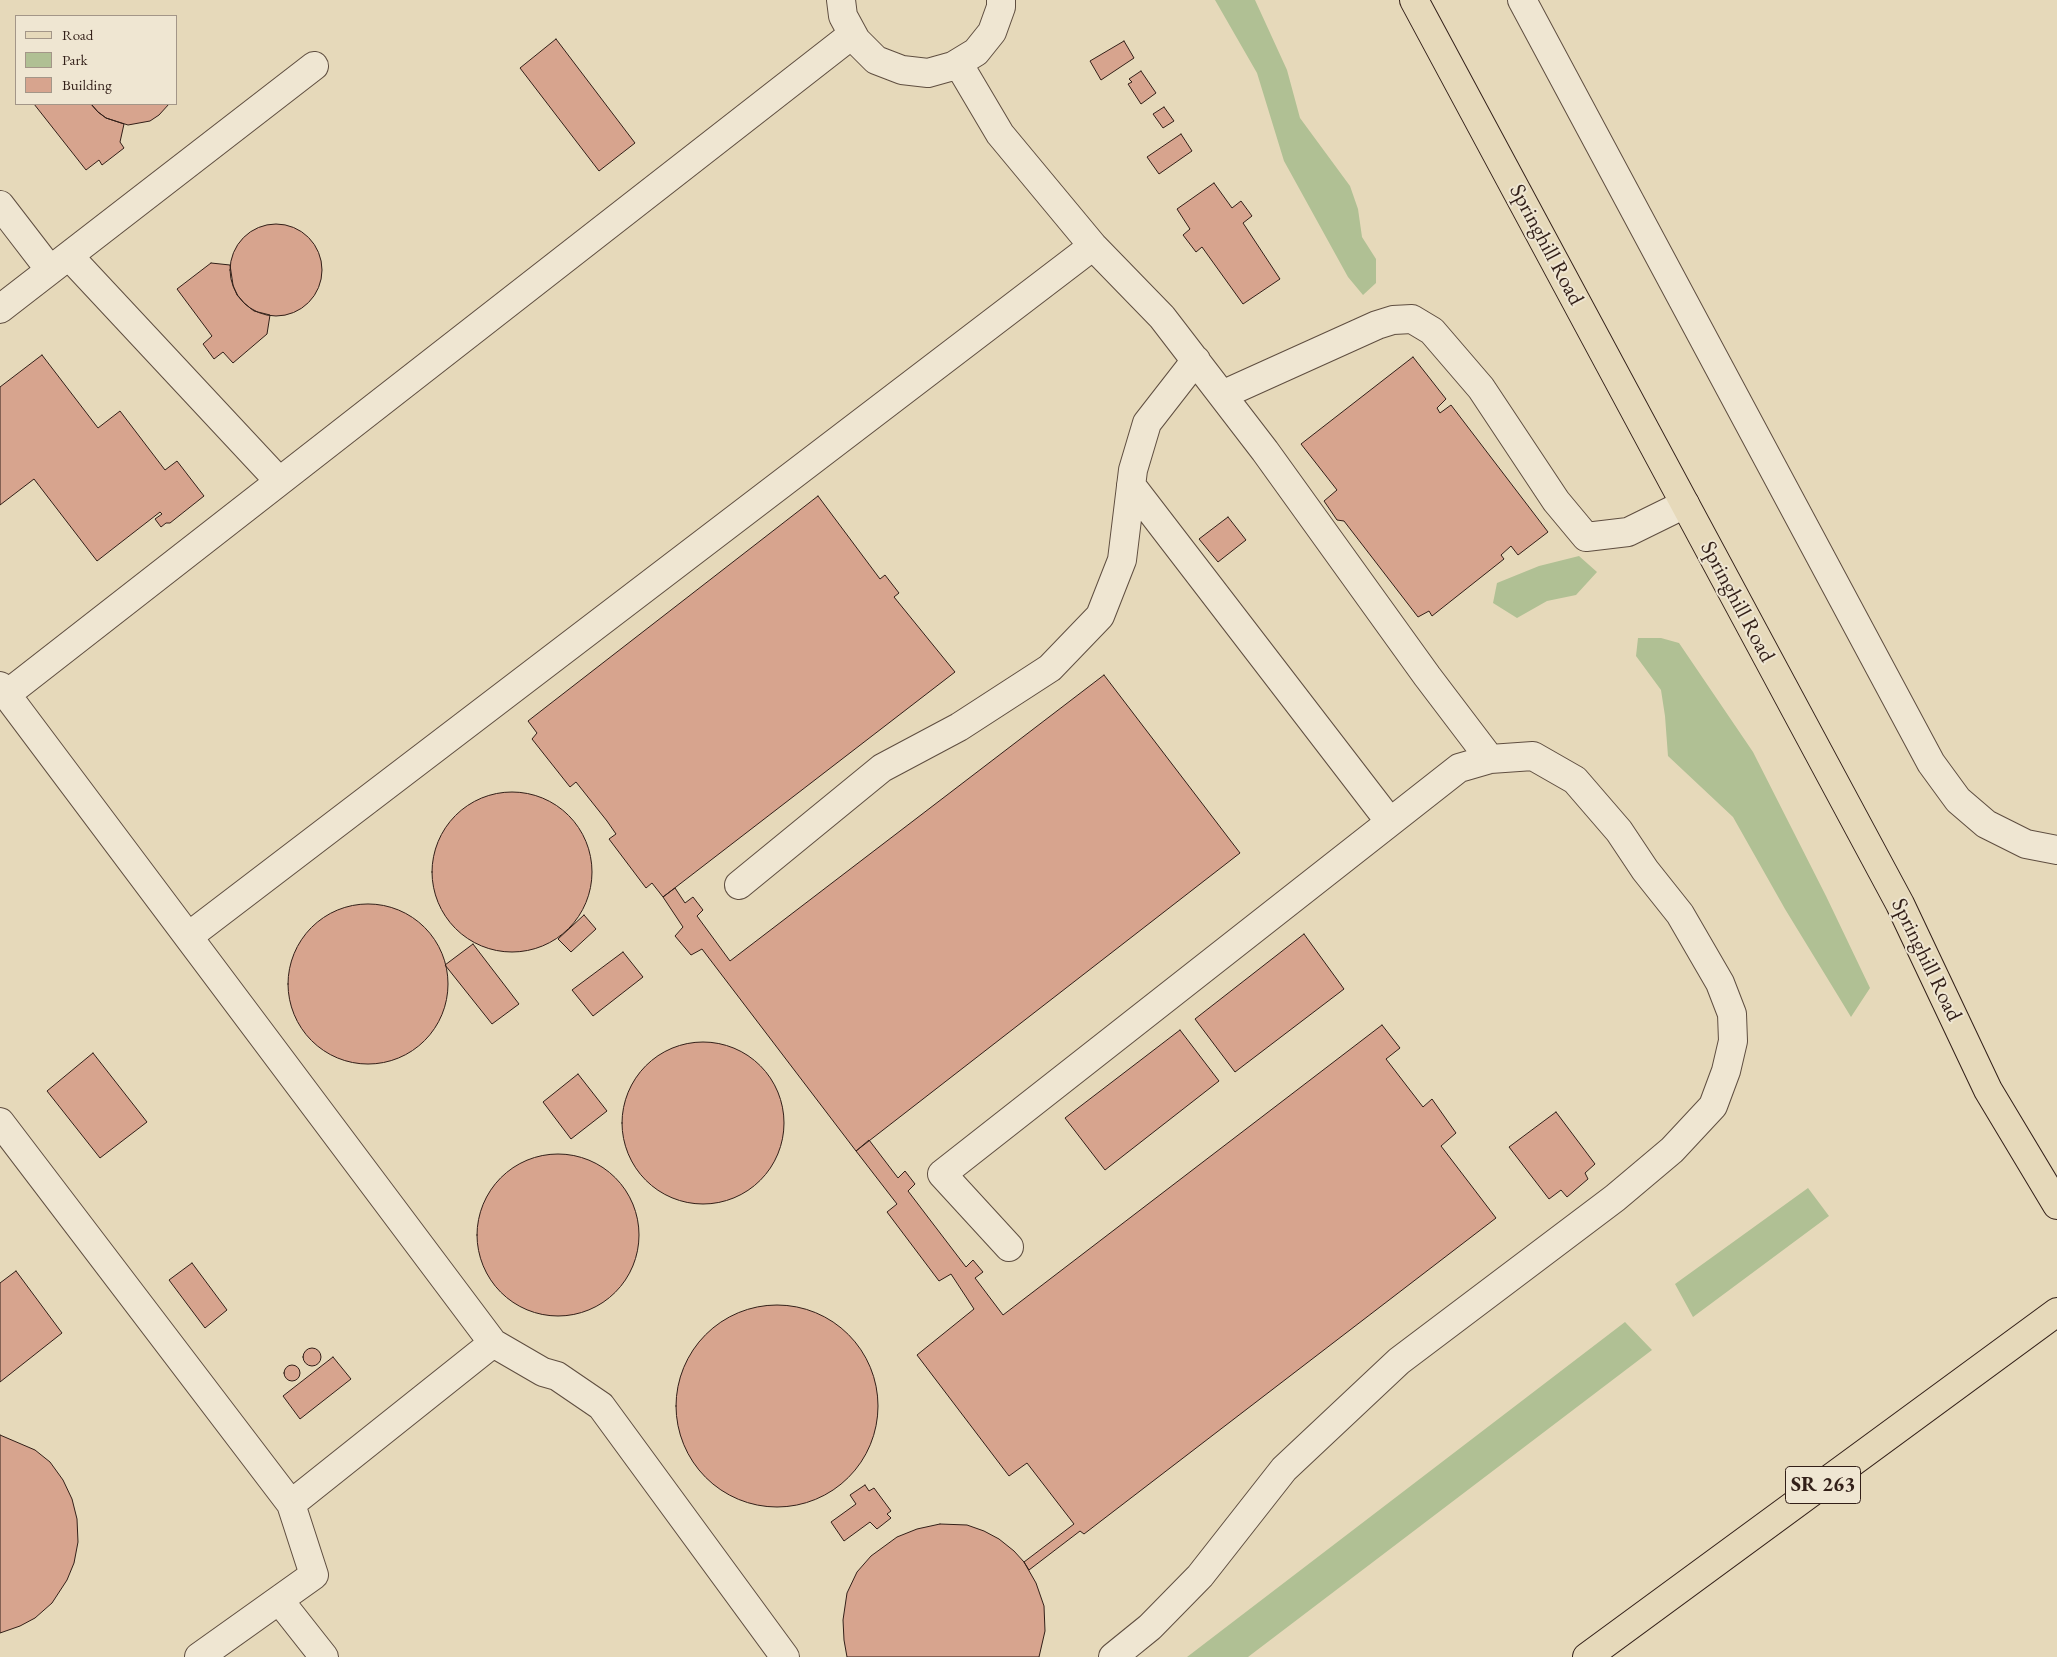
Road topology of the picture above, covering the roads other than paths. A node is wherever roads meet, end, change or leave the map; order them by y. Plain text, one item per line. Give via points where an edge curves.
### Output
1 (841, 0) edge
2 (1002, 0) edge
3 (1414, 0) edge
4 (1522, 0) edge
5 (853, 34) junction
6 (958, 63) junction
7 (314, 66) dead end
8 (0, 205) edge
9 (1093, 246) junction
10 (60, 263) junction
11 (0, 309) edge
12 (1196, 360) junction
13 (1222, 395) junction
14 (279, 481) junction
15 (1132, 485) junction
16 (1685, 504) junction
17 (3, 690) edge
18 (1490, 759) junction
19 (1390, 822) junction
20 (2057, 850) edge
21 (739, 885) dead end
22 (189, 936) junction
23 (0, 1122) edge
24 (2057, 1205) edge
25 (1009, 1247) dead end
26 (2057, 1312) edge
27 (493, 1343) junction
28 (291, 1504) junction
29 (279, 1600) junction
30 (200, 1657) edge
31 (324, 1657) edge
32 (785, 1657) edge
33 (1113, 1657) edge
34 (1587, 1657) edge

1 - 5 lane via 843,16
2 - 6 lane via 992,32 976,52
3 - 16 main road, Springhill Road
4 - 20 lane via 1931,763 1958,800 1986,824 2026,844
5 - 6 lane via 876,60 902,70 928,73
5 - 14 lane
6 - 9 lane via 1000,134
7 - 10 lane
8 - 10 lane
9 - 12 lane via 1162,317
9 - 22 lane
10 - 11 lane
10 - 14 lane
12 - 13 lane
12 - 15 lane via 1147,423 1133,470
13 - 16 lane via 1377,325 1412,319 1432,331 1482,388 1556,501 1586,537 1628,532
13 - 18 lane
14 - 17 lane
15 - 19 lane
15 - 21 lane via 1122,560 1100,616 1050,668 960,727 882,768
16 - 24 main road, Springhill Road via 1900,904 1988,1090
17 - 22 lane
18 - 19 lane via 1459,768
18 - 33 lane via 1533,756 1575,780 1619,830 1680,914 1720,983 1732,1014 1733,1041 1713,1106 1672,1150 1615,1198 1399,1361 1284,1469 1200,1576 1150,1627
19 - 25 lane via 942,1174
22 - 27 lane
23 - 28 lane
26 - 34 main road, SR 263
27 - 28 lane
27 - 32 lane via 543,1372 557,1376 601,1406
28 - 29 lane via 314,1576
29 - 30 lane
29 - 31 lane

